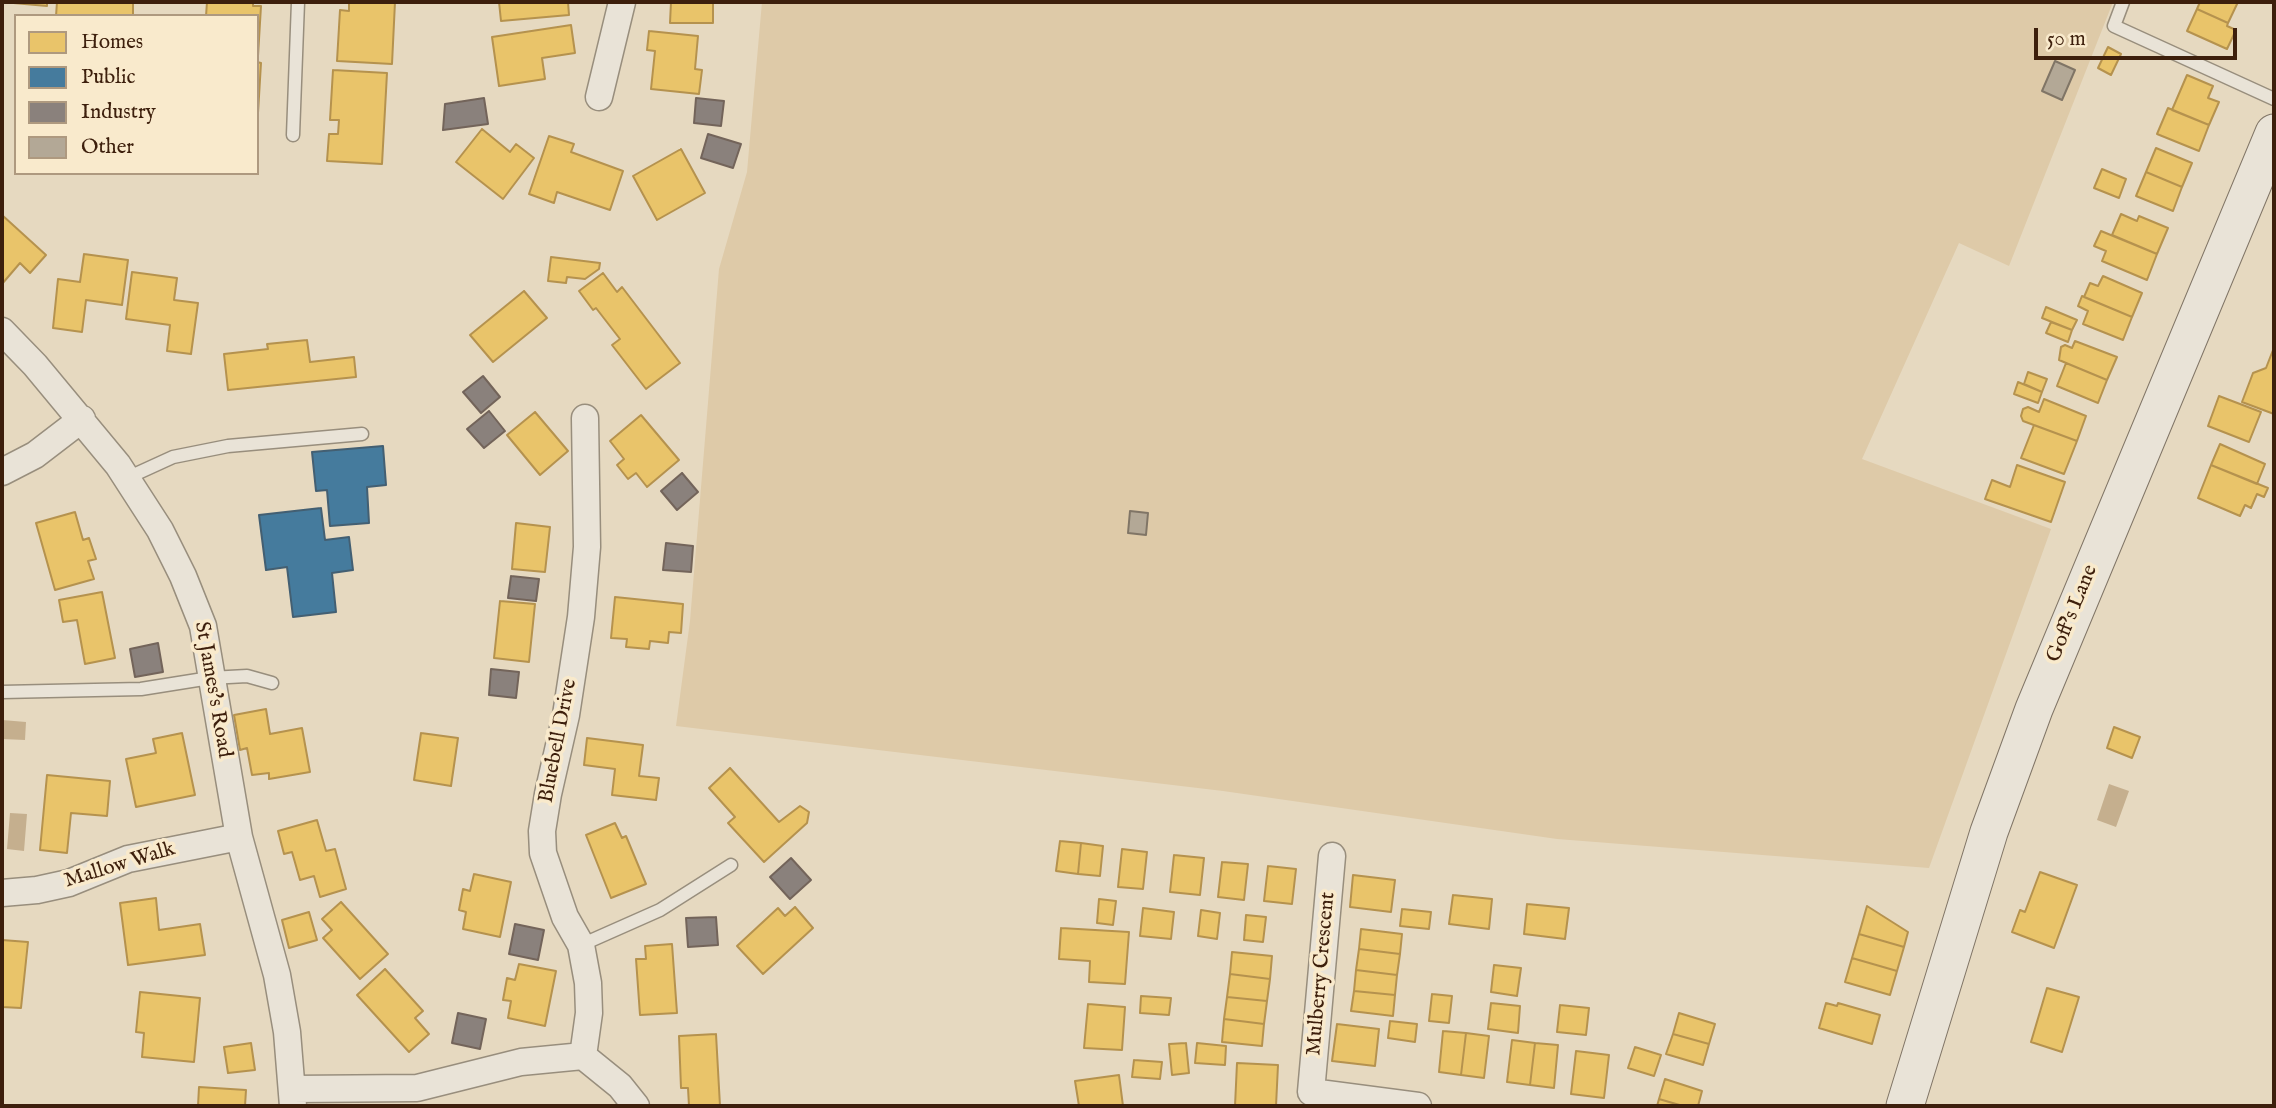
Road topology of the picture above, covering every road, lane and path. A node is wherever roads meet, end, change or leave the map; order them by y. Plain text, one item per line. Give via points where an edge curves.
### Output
1 (298, 2) edge
2 (622, 2) edge
3 (2123, 2) edge
4 (599, 97) dead end
5 (2274, 99) edge
6 (2274, 134) edge
7 (293, 135) dead end
8 (2, 331) edge
9 (585, 418) dead end
10 (82, 419) junction
11 (362, 434) dead end
12 (2, 472) edge
13 (127, 478) junction
14 (210, 678) junction
15 (272, 683) dead end
16 (2, 692) edge
17 (239, 837) junction
18 (1332, 856) dead end
19 (731, 865) dead end
20 (2, 893) edge
21 (581, 945) junction
22 (583, 1056) junction
23 (293, 1098) edge
24 (1310, 1099) edge
25 (636, 1106) edge
26 (1418, 1106) edge
27 (1905, 1106) edge

1 - 7 lane
2 - 4 street
3 - 5 lane via 2113,26
6 - 27 main road, Goff's Lane via 2034,709 1989,832
8 - 10 street, St James's Road
9 - 21 street, Bluebell Drive via 587,547 581,617 542,831 548,875
10 - 12 street via 35,455
10 - 13 street, St James's Road
11 - 13 lane via 228,446 173,457
13 - 14 street, St James's Road via 183,576 203,626
14 - 15 lane via 247,676
14 - 16 lane via 141,689
14 - 17 street, St James's Road
17 - 20 street, Mallow Walk via 128,859 48,888
17 - 23 street, St James's Road via 277,975
18 - 24 street, Mulberry Crescent
19 - 21 lane via 660,910
21 - 22 street, Bluebell Drive via 589,1013
22 - 23 street via 521,1062 417,1088
22 - 25 street via 620,1086
24 - 26 street, Mulberry Crescent

